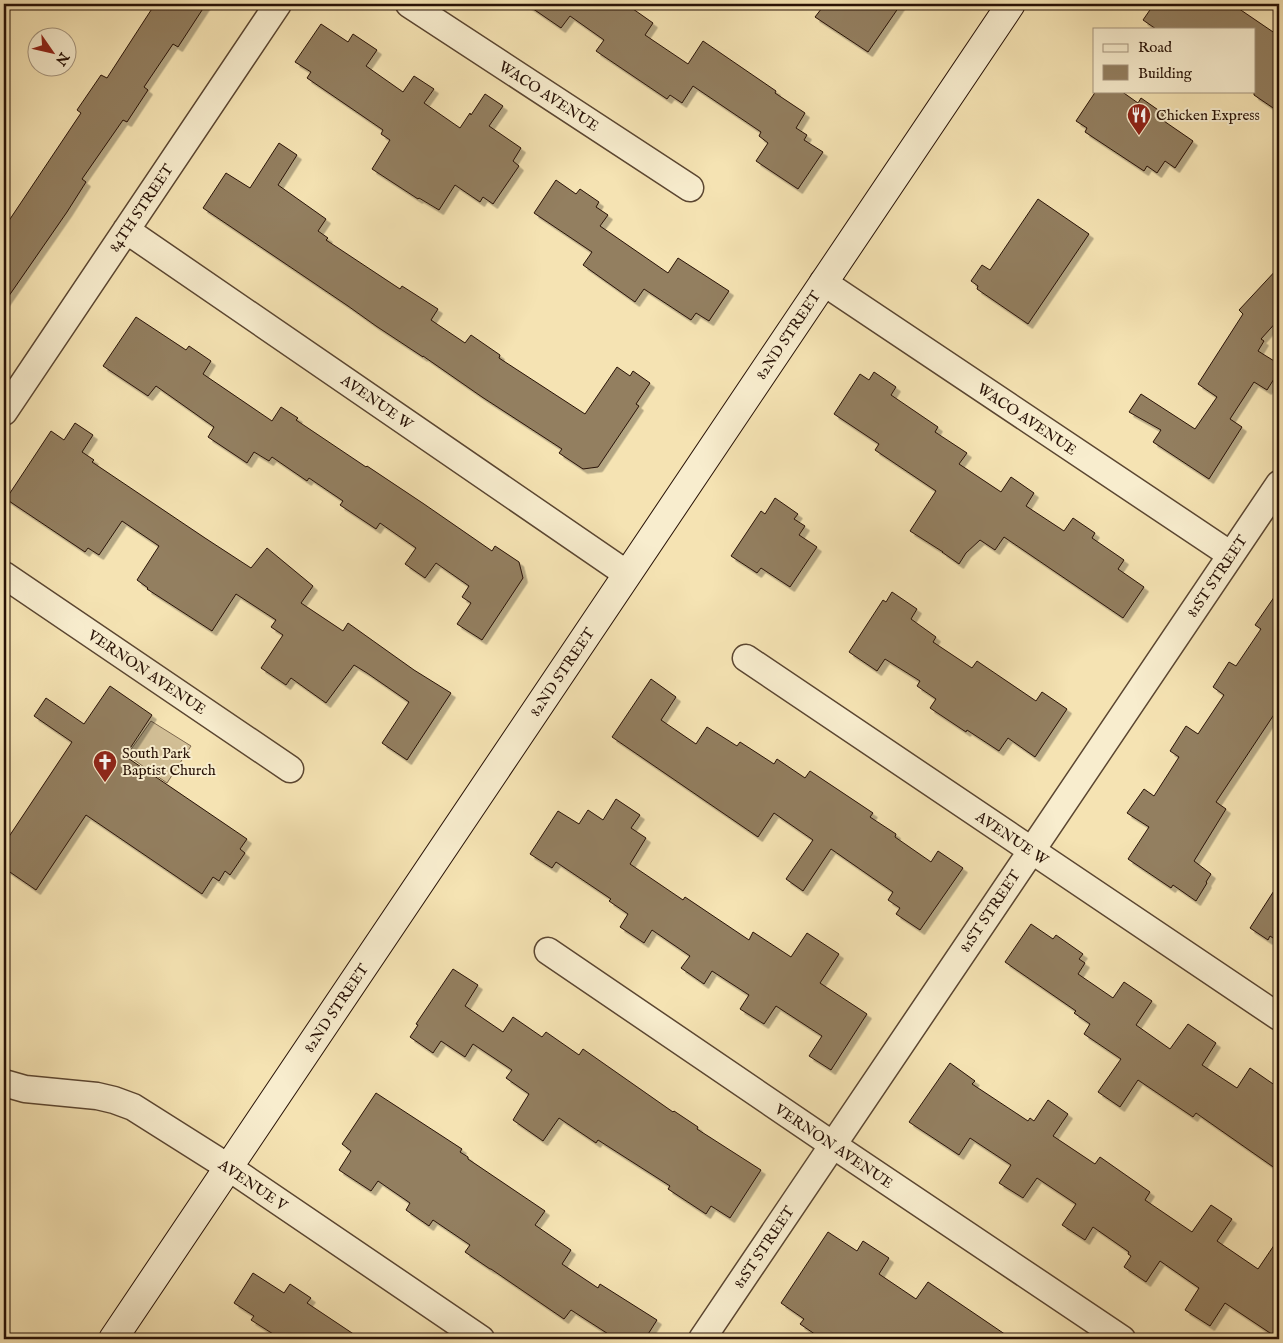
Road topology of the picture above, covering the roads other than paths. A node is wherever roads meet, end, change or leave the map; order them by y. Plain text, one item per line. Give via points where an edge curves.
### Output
1 (278, 4) edge
2 (409, 4) edge
3 (1011, 4) edge
4 (690, 188) dead end
5 (126, 230) junction
6 (824, 282) junction
7 (4, 412) edge
8 (1279, 484) edge
9 (1231, 555) junction
10 (627, 574) junction
11 (4, 575) edge
12 (746, 658) dead end
13 (290, 770) dead end
14 (1031, 850) junction
15 (548, 951) dead end
16 (1279, 1017) edge
17 (4, 1083) edge
18 (833, 1145) junction
19 (228, 1167) junction
20 (113, 1339) edge
21 (481, 1339) edge
22 (702, 1339) edge
23 (1122, 1339) edge

1 - 5 street, 84TH STREET
2 - 4 street, WACO AVENUE
3 - 6 main road, 82ND STREET
5 - 7 street, 84TH STREET
5 - 10 street, AVENUE W
6 - 9 street, WACO AVENUE
6 - 10 main road, 82ND STREET
8 - 9 street, 81ST STREET
9 - 14 street, 81ST STREET
10 - 19 main road, 82ND STREET
11 - 13 street, VERNON AVENUE
12 - 14 street, AVENUE W
14 - 16 street, AVENUE W
14 - 18 street, 81ST STREET
15 - 18 street, VERNON AVENUE
17 - 19 street, AVENUE V via 25,1089 114,1100 132,1107
18 - 22 street, 81ST STREET
18 - 23 street, VERNON AVENUE
19 - 20 main road, 82ND STREET
19 - 21 street, AVENUE V

